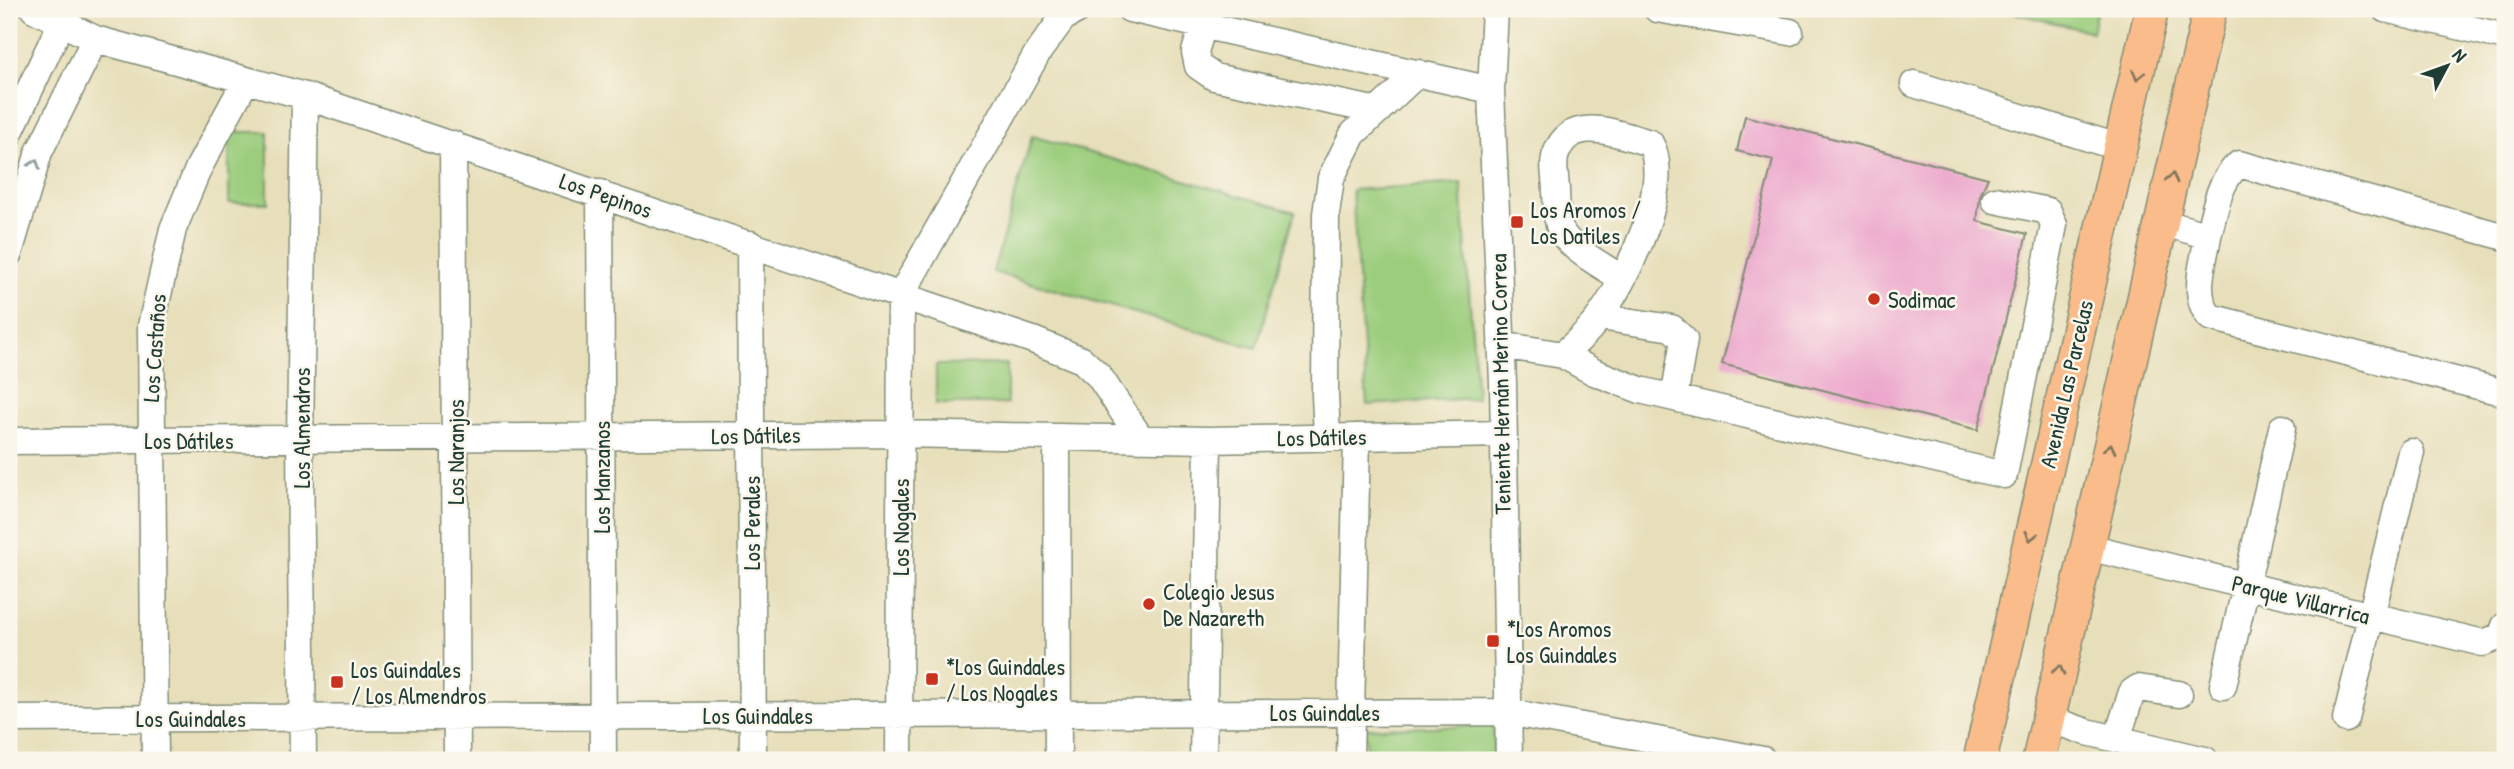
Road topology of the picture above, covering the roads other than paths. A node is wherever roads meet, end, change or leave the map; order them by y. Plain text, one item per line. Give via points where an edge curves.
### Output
1 (34, 9) edge
2 (1079, 9) edge
3 (1130, 9) edge
4 (1495, 9) edge
5 (1657, 9) edge
6 (2152, 9) edge
7 (2210, 9) edge
8 (2385, 9) edge
9 (1205, 16) edge
10 (61, 23) junction
11 (1790, 32) dead end
12 (2505, 37) edge
13 (95, 39) junction
14 (1418, 73) junction
15 (246, 80) junction
16 (1914, 84) dead end
17 (1491, 90) junction
18 (304, 96) junction
19 (1378, 111) junction
20 (9, 134) edge
21 (453, 144) junction
22 (2121, 148) junction
23 (600, 193) junction
24 (1995, 200) dead end
25 (2162, 222) junction
26 (2208, 236) junction
27 (2505, 237) edge
28 (750, 244) junction
29 (9, 253) edge
30 (1621, 278) junction
31 (901, 295) junction
32 (1600, 317) junction
33 (1501, 345) junction
34 (1563, 355) junction
35 (2505, 393) edge
36 (1674, 398) junction
37 (2282, 428) dead end
38 (900, 434) junction
39 (1502, 434) junction
40 (751, 435) junction
41 (601, 436) junction
42 (1057, 437) junction
43 (1327, 437) junction
44 (1357, 437) junction
45 (455, 438) junction
46 (300, 439) junction
47 (1141, 439) junction
48 (150, 440) junction
49 (1208, 440) junction
50 (9, 441) edge
51 (2411, 452) dead end
52 (2004, 475) junction
53 (2043, 484) junction
54 (2088, 547) junction
55 (2245, 586) junction
56 (2370, 616) junction
57 (2505, 626) edge
58 (2223, 686) dead end
59 (2179, 694) dead end
60 (1350, 712) junction
61 (1507, 712) junction
62 (1202, 713) junction
63 (898, 714) junction
64 (1058, 714) junction
65 (752, 715) junction
66 (457, 716) junction
67 (603, 716) junction
68 (303, 717) junction
69 (154, 718) junction
70 (9, 719) edge
71 (2048, 719) junction
72 (2346, 719) dead end
73 (2117, 740) junction
74 (155, 760) edge
75 (303, 760) edge
76 (457, 760) edge
77 (603, 760) edge
78 (752, 760) edge
79 (899, 760) edge
80 (1059, 760) edge
81 (1203, 760) edge
82 (1350, 760) edge
83 (1509, 760) edge
84 (1763, 760) edge
85 (1980, 760) edge
86 (2039, 760) edge
87 (2205, 760) edge

1 - 10 street, Los Pepinos
2 - 31 street via 1063,18 1038,52
3 - 9 street
4 - 17 street, Teniente Hernán Merino Correa
5 - 11 street
6 -> 22 main road, Avenida Las Parcelas
25 -> 7 main road
8 - 12 street
9 - 14 street
9 - 19 street via 1195,52 1198,66 1214,77
10 - 13 street, Los Pepinos
10 - 20 street
13 - 15 street, Los Pepinos
29 -> 13 street via 39,152
14 - 17 street
14 - 19 street
15 - 18 street, Los Pepinos
15 - 48 street, Los Castaños via 185,198 163,262 151,326
16 - 22 street
17 - 33 street, Teniente Hernán Merino Correa
18 - 21 street, Los Pepinos
18 - 46 street, Los Almendros
19 - 43 street via 1344,147 1327,196
21 - 23 street, Los Pepinos
21 - 45 street, Los Naranjos
22 - 53 main road, Avenida Las Parcelas
23 - 28 street, Los Pepinos
23 - 41 street, Los Manzanos
24 - 52 street via 2048,211 2054,225
25 - 26 street
54 -> 25 main road
26 - 27 street via 2223,183 2239,164
26 - 35 street via 2199,292 2200,306 2210,317
28 - 31 street, Los Pepinos
28 - 40 street, Los Perales
30 - 30 street via 1574,246 1563,236 1558,222 1555,155 1564,139 1579,130 1594,128 1650,143 1657,155 1657,184 1646,227
30 - 32 street
31 - 38 street, Los Nogales
31 - 47 street, Los Pepinos via 1082,360 1099,376
32 - 34 street
32 - 36 street via 1679,332 1684,340
33 - 34 street
33 - 39 street, Teniente Hernán Merino Correa
34 - 36 street via 1617,381
36 - 52 street
37 - 55 street
38 - 40 street, Los Dátiles
38 - 42 street, Los Dátiles
38 - 63 street, Los Nogales
39 - 44 street, Los Dátiles
39 - 61 street, Teniente Hernán Merino Correa
40 - 41 street, Los Dátiles
40 - 65 street, Los Perales
41 - 45 street, Los Dátiles
41 - 67 street, Los Manzanos
42 - 47 street, Los Dátiles
42 - 64 street
43 - 44 street, Los Dátiles
43 - 49 street, Los Dátiles
44 - 60 street
45 - 46 street, Los Dátiles
45 - 66 street, Los Naranjos
46 - 48 street, Los Dátiles
46 - 68 street, Los Almendros
47 - 49 street, Los Dátiles
48 - 50 street, Los Dátiles
48 - 69 street, Los Castaños
49 - 62 street
51 - 56 street
52 - 53 street
53 -> 85 main road, Avenida Las Parcelas
54 - 55 street, Parque Villarrica
71 -> 54 main road
55 - 56 street, Parque Villarrica
55 - 58 street
56 - 57 street, Parque Villarrica via 2483,643 2501,636
56 - 72 street
59 - 73 street via 2138,688 2132,692
60 - 61 street, Los Guindales
60 - 62 street, Los Guindales
60 - 82 street
61 - 83 street, Teniente Hernán Merino Correa
61 - 84 street, Los Guindales
62 - 64 street, Los Guindales
62 - 81 street
63 - 64 street, Los Guindales
63 - 65 street, Los Guindales
63 - 79 street, Los Nogales
64 - 80 street
65 - 67 street, Los Guindales
65 - 78 street, Los Perales
66 - 67 street, Los Guindales
66 - 68 street, Los Guindales
66 - 76 street, Los Naranjos
67 - 77 street, Los Manzanos
68 - 69 street, Los Guindales
68 - 75 street, Los Almendros
69 - 70 street, Los Guindales
69 - 74 street, Los Castaños
71 - 73 street
71 - 86 main road
73 - 87 street

